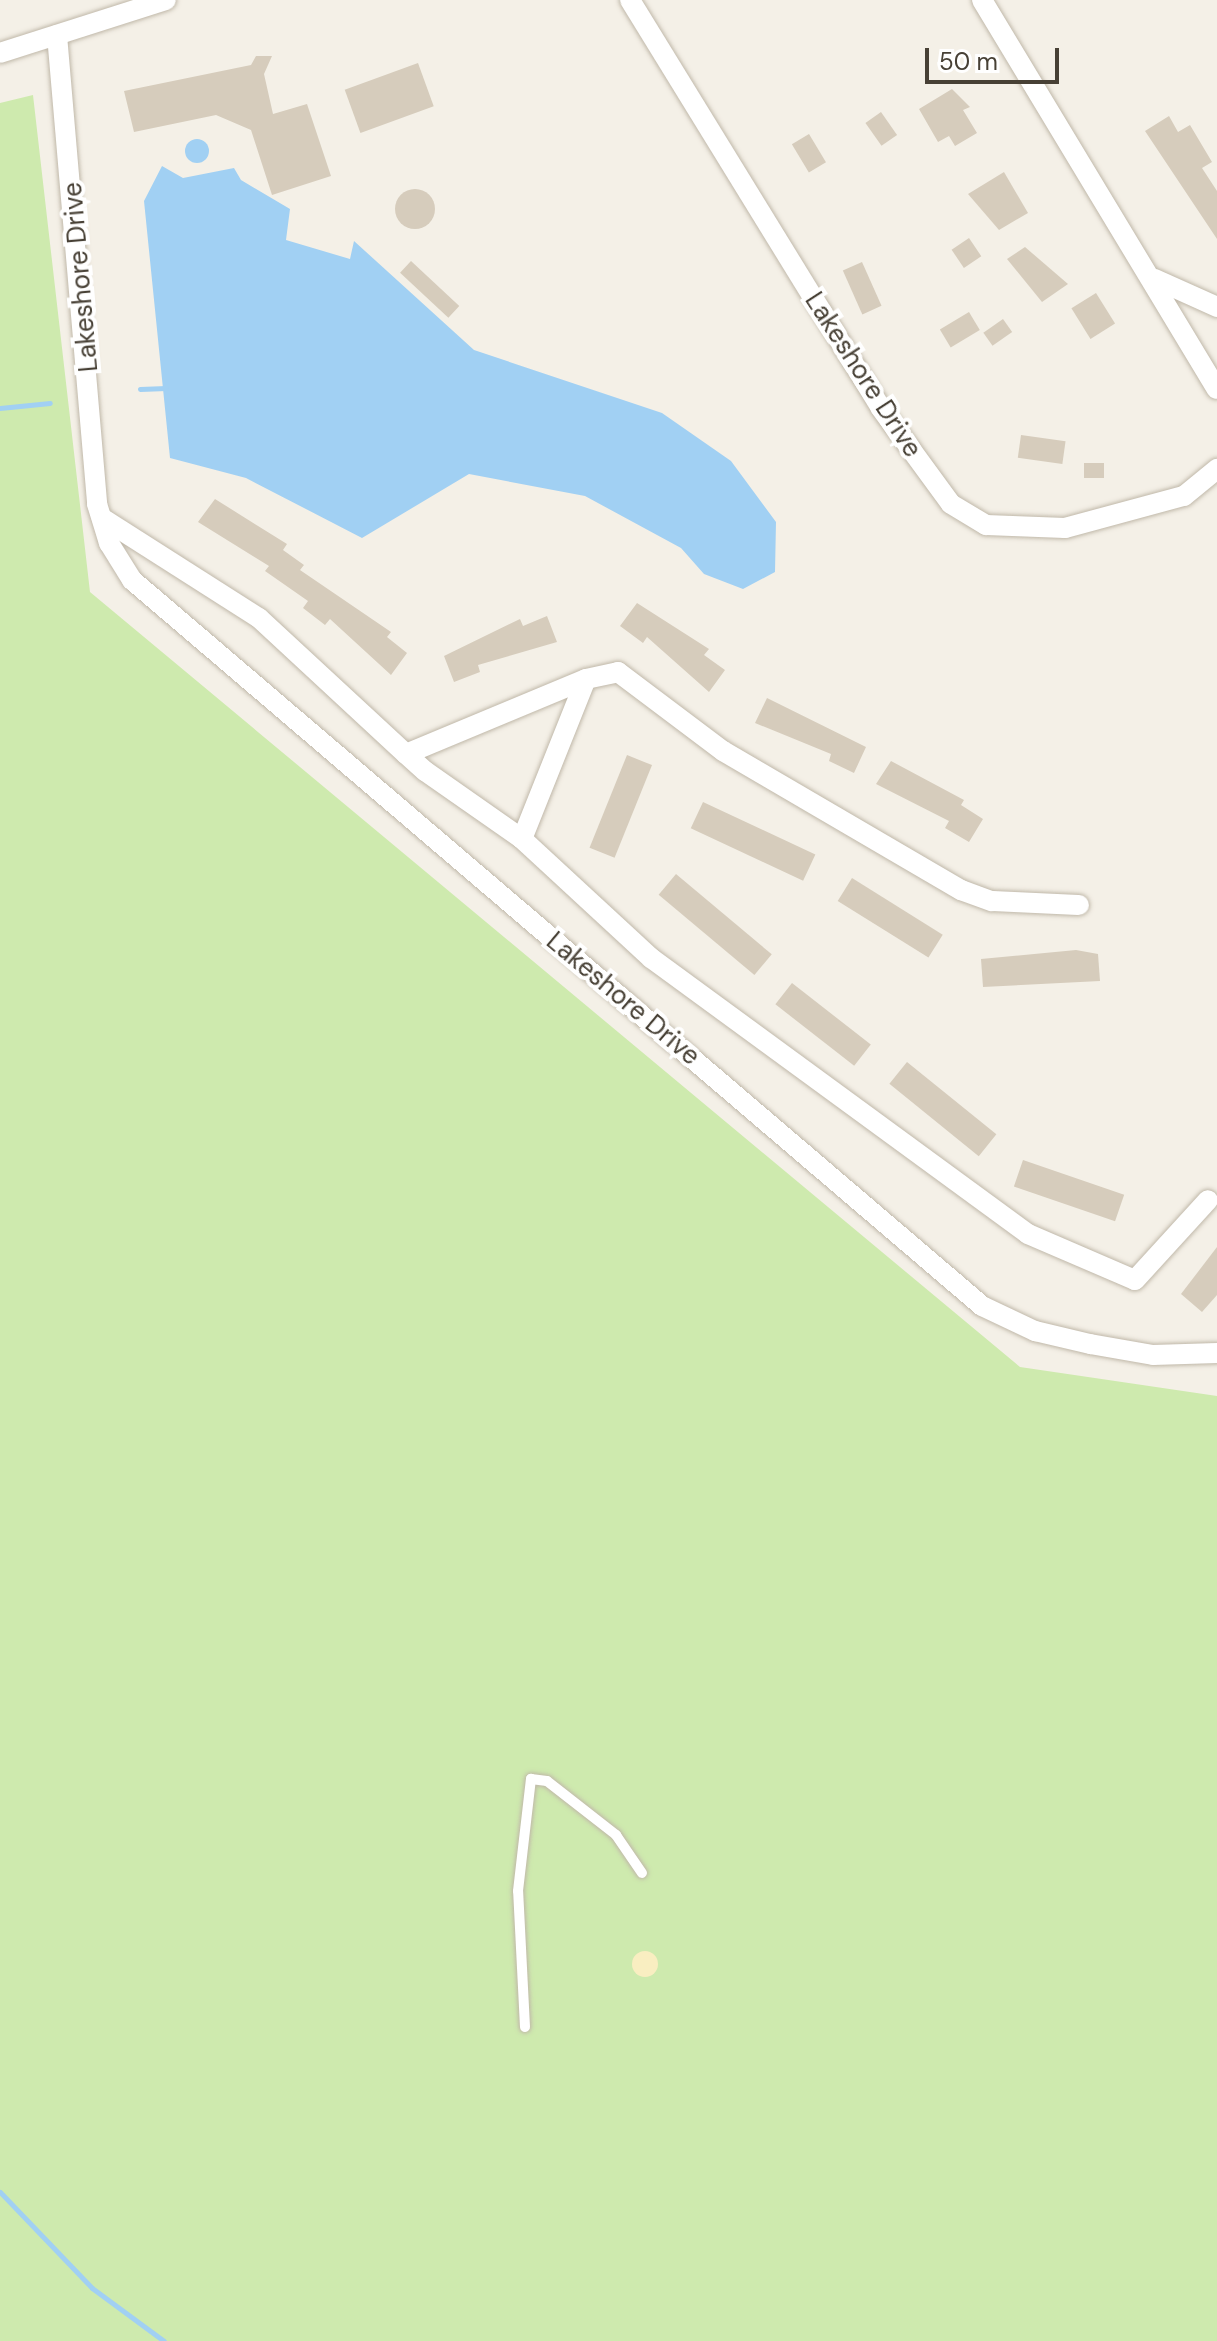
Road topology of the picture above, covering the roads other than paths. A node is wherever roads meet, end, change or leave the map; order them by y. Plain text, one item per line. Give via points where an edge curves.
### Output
1 (166, 0) edge
2 (630, 0) edge
3 (982, 0) edge
4 (57, 35) junction
5 (0, 53) edge
6 (1155, 279) junction
7 (1217, 307) edge
8 (1217, 389) edge
9 (1217, 469) edge
10 (102, 518) junction
11 (586, 679) junction
12 (406, 754) junction
13 (522, 839) junction
14 (1079, 905) dead end
15 (1208, 1200) dead end
16 (1217, 1353) edge
17 (642, 1873) dead end
18 (525, 2027) dead end

1 - 4 street
2 - 9 street, Lakeshore Drive via 880,407 951,504 986,525 1065,528 1184,496
3 - 6 street
4 - 5 street
4 - 10 street, Lakeshore Drive
6 - 7 street
6 - 8 street
10 - 12 street, Lakeshore Drive via 259,618
10 - 16 street, Lakeshore Drive via 132,580 183,630 982,1306 1035,1331 1090,1344 1153,1355
11 - 12 street
11 - 13 street
11 - 14 street via 618,672 723,751 961,890 992,901
12 - 13 street, Lakeshore Drive
13 - 15 street, Lakeshore Drive via 651,958 1028,1234 1135,1280
17 - 18 lane via 604,1826 547,1781 531,1779 518,1891

